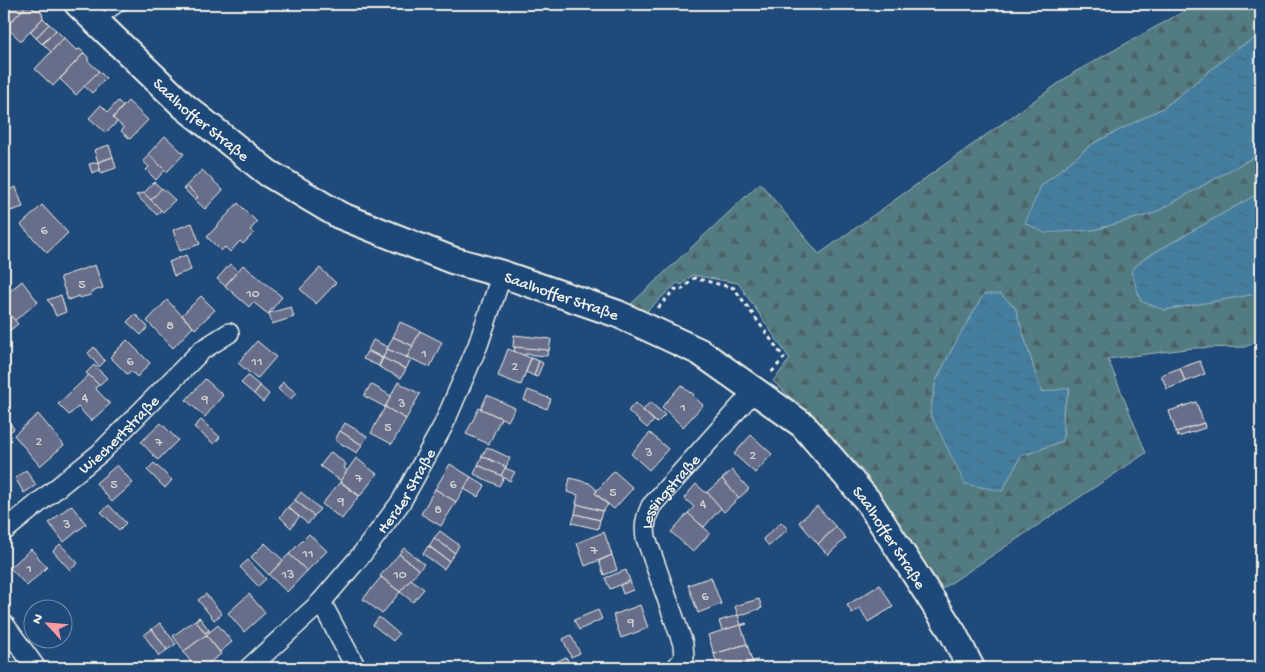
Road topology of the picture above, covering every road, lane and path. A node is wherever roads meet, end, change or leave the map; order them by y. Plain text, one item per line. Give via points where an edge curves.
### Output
1 (78, 4) edge
2 (123, 4) edge
3 (97, 23) junction
4 (502, 274) junction
5 (643, 326) junction
6 (229, 333) dead end
7 (755, 390) junction
8 (4, 530) edge
9 (321, 602) junction
10 (4, 624) edge
11 (36, 668) edge
12 (249, 668) edge
13 (356, 668) edge
14 (676, 668) edge
15 (971, 668) edge

1 - 3 street, Saalhoffer Straße
2 - 3 lane
3 - 4 street, Saalhoffer Straße via 184,106 268,173 339,215 452,260
4 - 5 street, Saalhoffer Straße via 618,314
4 - 9 street, Herder Straße via 478,345 443,426 401,502
5 - 7 street, Saalhoffer Straße via 700,352
5 - 7 path via 675,289 680,291 694,278 734,288 784,358
6 - 8 street, Wiechertstraße via 202,350 100,453
7 - 14 street, Lessingstraße via 651,506 645,519 646,538 684,644 684,658
7 - 15 street, Saalhoffer Straße via 803,424 868,501 953,633
9 - 12 street, Herder Straße
9 - 13 street
10 - 11 street

